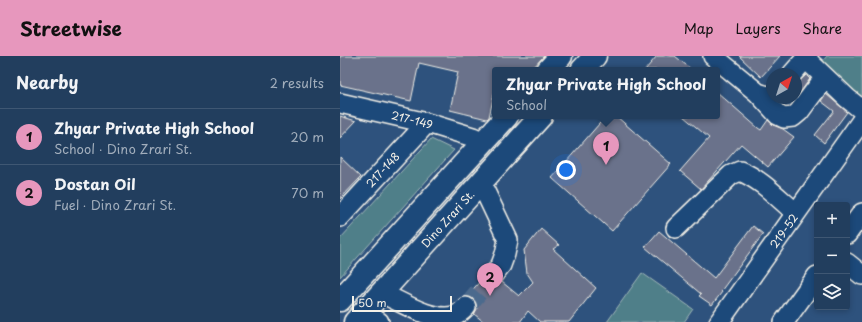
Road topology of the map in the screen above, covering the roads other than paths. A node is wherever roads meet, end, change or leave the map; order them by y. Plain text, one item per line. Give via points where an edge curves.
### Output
1 (561, 56) edge
2 (595, 56) edge
3 (712, 56) edge
4 (807, 57) edge
5 (551, 67) edge
6 (585, 67) edge
7 (797, 68) edge
8 (825, 77) junction
9 (765, 94) edge
10 (340, 103) edge
11 (862, 110) edge
12 (504, 119) edge
13 (538, 119) edge
14 (862, 120) edge
15 (427, 123) junction
16 (483, 142) junction
17 (481, 183) junction
18 (796, 213) junction
19 (862, 213) edge
20 (340, 217) edge
21 (676, 228) dead end
22 (850, 230) edge
23 (850, 265) edge
24 (493, 275) tunnel mouth
25 (862, 275) edge
26 (814, 280) edge
27 (381, 293) junction
28 (340, 300) edge
29 (466, 307) tunnel mouth
30 (366, 319) edge
31 (719, 322) edge
32 (784, 322) edge

1 - 5 main road
2 - 6 main road
3 - 9 street
4 - 7 street
4 - 8 street
8 - 9 street via 793,117 784,118 778,115
8 - 11 street
10 - 15 street, 217-149
12 - 16 main road
13 - 17 main road, Dino Zrari St.
14 - 18 street, 219-52
15 - 16 street, 217-149
15 - 20 street, 217-148
16 - 28 main road
17 - 24 street via 508,240 501,265
17 - 27 main road, Dino Zrari St.
18 - 21 street via 760,182 740,171 731,175
18 - 31 street, 219-52
19 - 22 street
23 - 25 street
26 - 32 street
27 - 29 street via 422,314 440,318 455,316
27 - 30 main road, Dino Zrari St.

